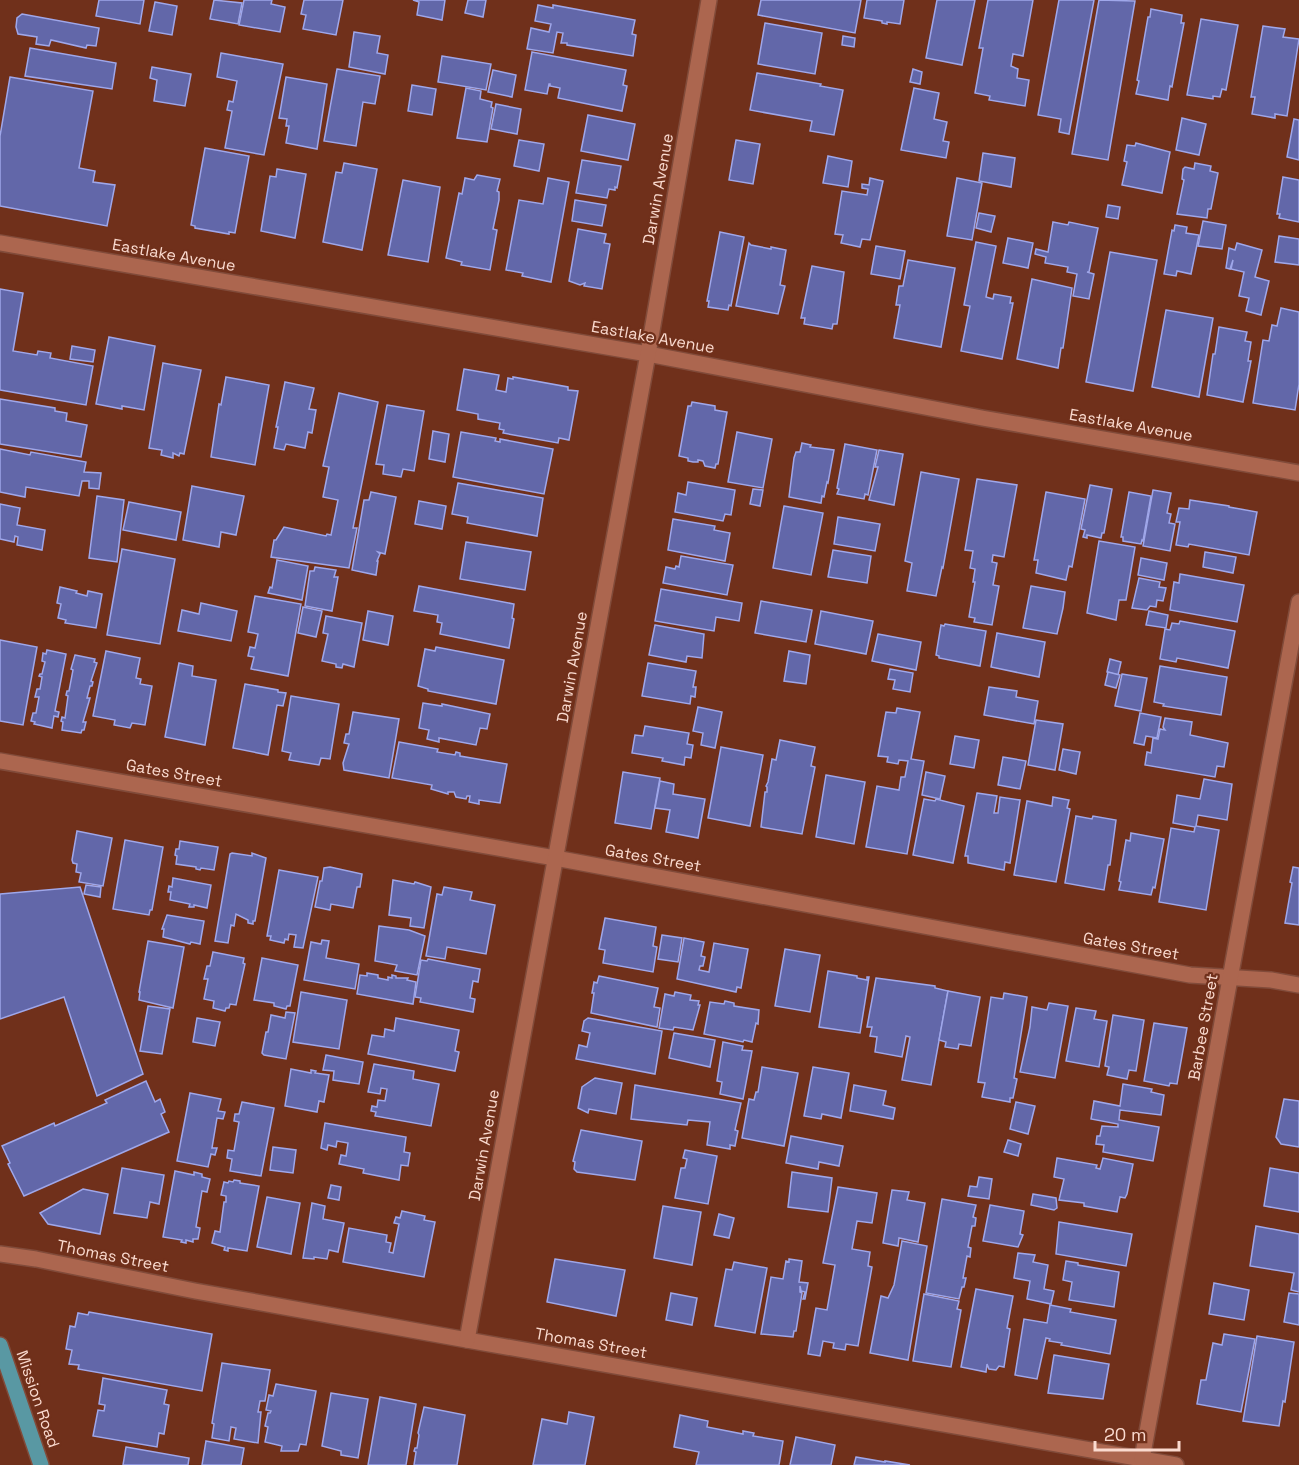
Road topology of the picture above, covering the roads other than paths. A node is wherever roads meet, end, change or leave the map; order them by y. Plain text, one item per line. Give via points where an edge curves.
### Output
1 (709, 0) edge
2 (0, 243) edge
3 (648, 354) junction
4 (1299, 472) edge
5 (1299, 602) edge
6 (0, 761) edge
7 (555, 858) junction
8 (1230, 978) junction
9 (1299, 985) edge
10 (0, 1254) edge
11 (467, 1340) junction
12 (0, 1345) edge
13 (1142, 1459) junction
14 (41, 1465) edge
15 (1176, 1465) edge

1 - 3 street, Darwin Avenue
2 - 3 street, Eastlake Avenue
3 - 4 street, Eastlake Avenue via 982,418
3 - 7 street, Darwin Avenue
5 - 8 street, Barbee Street
6 - 7 street, Gates Street
7 - 8 street, Gates Street via 1190,975
7 - 11 street, Darwin Avenue
8 - 9 street, Gates Street
8 - 13 street, Barbee Street
10 - 11 street, Thomas Street
11 - 13 street, Thomas Street
12 - 14 main road, Mission Road
13 - 15 street, Thomas Street

